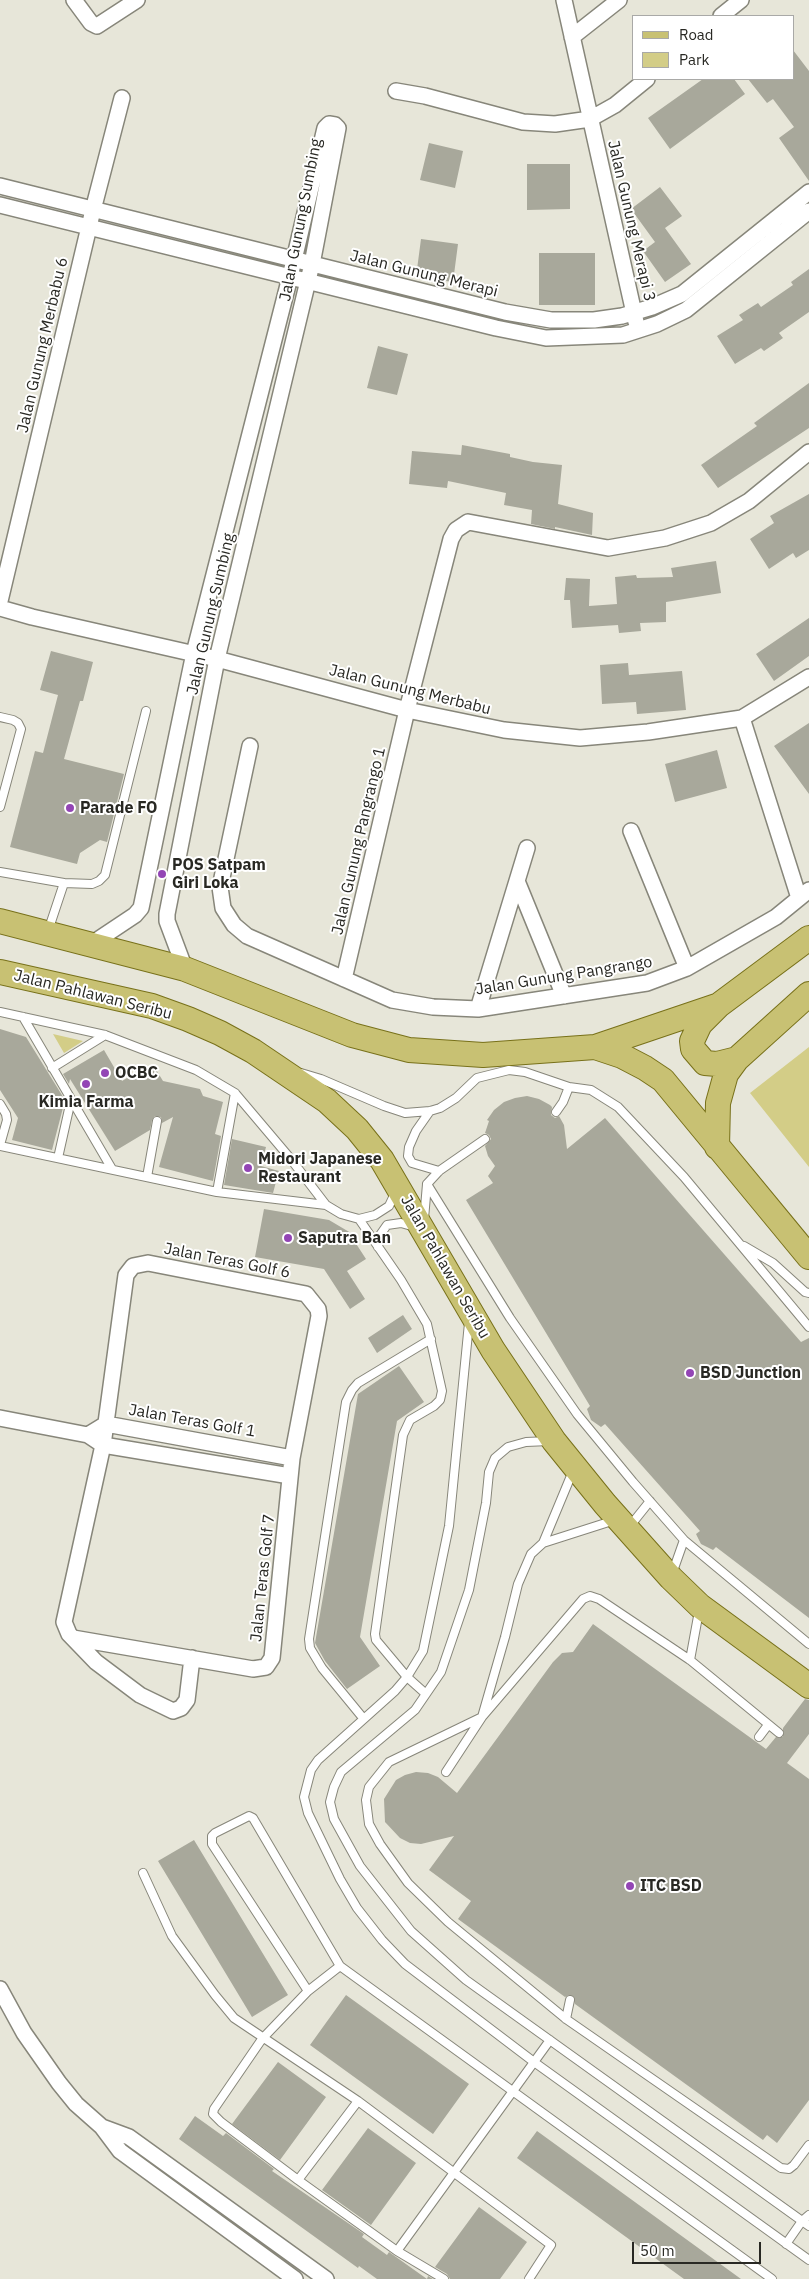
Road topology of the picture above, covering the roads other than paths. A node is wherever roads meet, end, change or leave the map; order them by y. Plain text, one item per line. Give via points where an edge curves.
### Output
1 (74, 0) edge
2 (137, 0) edge
3 (564, 0) edge
4 (619, 0) edge
5 (741, 0) edge
6 (723, 15) edge
7 (572, 37) junction
8 (645, 80) edge
9 (396, 91) dead end
10 (122, 98) dead end
11 (590, 119) junction
12 (0, 186) edge
13 (809, 192) edge
14 (0, 205) edge
15 (93, 210) junction
16 (809, 211) edge
17 (89, 227) junction
18 (294, 260) junction
19 (312, 264) junction
20 (290, 277) junction
21 (308, 281) junction
22 (633, 312) junction
23 (639, 330) junction
24 (809, 452) edge
25 (0, 600) edge
26 (0, 608) edge
27 (194, 653) junction
28 (217, 658) junction
29 (809, 677) edge
30 (407, 710) junction
31 (146, 711) dead end
32 (0, 717) edge
33 (742, 718) junction
34 (250, 746) dead end
35 (0, 807) edge
36 (631, 831) dead end
37 (527, 848) dead end
38 (0, 872) edge
39 (517, 881) junction
40 (64, 883) junction
41 (804, 894) edge
42 (0, 920) edge
43 (48, 933) junction
44 (809, 938) edge
45 (93, 943) junction
46 (687, 968) junction
47 (185, 969) junction
48 (0, 972) edge
49 (344, 979) junction
50 (809, 994) edge
51 (564, 996) junction
52 (719, 1005) junction
53 (478, 1009) junction
54 (0, 1012) edge
55 (23, 1017) junction
56 (105, 1035) junction
57 (595, 1047) junction
58 (737, 1059) junction
59 (52, 1068) junction
60 (284, 1071) junction
61 (569, 1087) junction
62 (235, 1093) junction
63 (71, 1100) junction
64 (0, 1104) edge
65 (430, 1111) junction
66 (556, 1112) dead end
67 (158, 1121) dead end
68 (484, 1139) dead end
69 (0, 1145) edge
70 (718, 1146) junction
71 (58, 1158) junction
72 (112, 1169) junction
73 (439, 1171) junction
74 (147, 1177) junction
75 (427, 1184) junction
76 (398, 1187) junction
77 (217, 1192) junction
78 (326, 1205) junction
79 (359, 1219) junction
80 (423, 1230) junction
81 (738, 1242) junction
82 (378, 1247) junction
83 (809, 1256) edge
84 (809, 1293) edge
85 (471, 1311) junction
86 (809, 1327) edge
87 (431, 1339) junction
88 (0, 1418) edge
89 (106, 1424) junction
90 (88, 1435) junction
91 (554, 1441) junction
92 (103, 1445) junction
93 (292, 1458) junction
94 (575, 1467) junction
95 (290, 1476) junction
96 (650, 1501) junction
97 (623, 1525) junction
98 (684, 1540) junction
99 (543, 1543) junction
100 (671, 1578) junction
101 (700, 1606) junction
102 (73, 1638) junction
103 (809, 1644) edge
104 (192, 1658) junction
105 (690, 1660) junction
106 (406, 1677) junction
107 (809, 1686) edge
108 (426, 1694) junction
109 (482, 1717) junction
110 (363, 1718) junction
111 (768, 1725) junction
112 (779, 1733) dead end
113 (759, 1737) dead end
114 (446, 1772) dead end
115 (143, 1873) dead end
116 (340, 1966) junction
117 (0, 1990) edge
118 (308, 1991) junction
119 (570, 2000) dead end
120 (566, 2019) junction
121 (262, 2038) junction
122 (550, 2040) junction
123 (534, 2062) junction
124 (513, 2091) junction
125 (358, 2100) junction
126 (102, 2127) junction
127 (809, 2145) edge
128 (455, 2173) junction
129 (298, 2180) junction
130 (809, 2215) edge
131 (806, 2223) edge
132 (786, 2244) junction
133 (809, 2249) edge
134 (397, 2251) junction
135 (806, 2258) edge
136 (295, 2279) edge
137 (326, 2279) edge
138 (444, 2279) edge
139 (529, 2279) edge
140 (772, 2279) edge

1 - 2 street via 97,26
3 - 7 street, Jalan Gunung Merapi 3
4 - 7 street
5 - 6 street
7 - 11 street, Jalan Gunung Merapi 3
8 - 11 street via 615,105
9 - 11 street via 523,122 555,124
10 - 15 street, Jalan Gunung Merbabu 6
11 - 22 street, Jalan Gunung Merapi 3
12 - 15 street, Jalan Gunung Merapi
13 - 22 street, Jalan Gunung Merapi via 682,294
14 - 17 street
15 - 17 street, Jalan Gunung Merbabu 6
15 - 18 street, Jalan Gunung Merapi
16 - 23 street via 686,310
17 - 20 street
17 - 25 street, Jalan Gunung Merbabu 6
18 - 19 street, Jalan Gunung Merapi
18 - 19 street, Jalan Gunung Sumbing via 325,128 329,124 335,125 338,128
18 - 20 street, Jalan Gunung Sumbing
19 - 21 street, Jalan Gunung Sumbing
19 - 22 street, Jalan Gunung Merapi via 505,312 551,320 594,320
20 - 21 street
20 - 27 street, Jalan Gunung Sumbing
21 - 23 street via 546,338 623,335
21 - 28 street, Jalan Gunung Sumbing
22 - 23 street, Jalan Gunung Merapi 3
24 - 30 street, Jalan Gunung Pangrango 1 via 749,501 711,523 665,538 608,548 468,522 456,530 451,539
26 - 27 street, Jalan Gunung Merbabu via 32,618
27 - 28 street, Jalan Gunung Merbabu
27 - 45 street, Jalan Gunung Sumbing via 140,908 136,915
28 - 30 street, Jalan Gunung Merbabu
28 - 47 street, Jalan Gunung Sumbing via 167,917
29 - 33 street, Jalan Gunung Merbabu
30 - 33 street, Jalan Gunung Merbabu via 504,730 580,738
30 - 49 street, Jalan Gunung Pangrango 1
31 - 40 lane via 105,875 92,884
32 - 35 lane via 18,723 20,729
33 - 41 street
34 - 49 street, Jalan Gunung Pangrango via 220,887 223,908 234,925 247,936
36 - 46 street
37 - 39 street
38 - 40 lane
39 - 51 street
39 - 53 street
40 - 43 lane
41 - 46 street, Jalan Gunung Pangrango via 776,917
42 - 43 main road
43 - 45 main road
44 - 52 main road
45 - 47 main road
46 - 51 street, Jalan Gunung Pangrango via 647,983
47 - 57 main road via 352,1035 410,1050 483,1055
48 - 60 main road, Jalan Pahlawan Seribu via 152,1006 220,1033
49 - 53 street, Jalan Gunung Pangrango via 392,1000 433,1007
50 - 58 main road
51 - 53 street, Jalan Gunung Pangrango
52 - 57 main road
52 - 58 main road via 700,1024 692,1049 705,1063
54 - 55 lane
55 - 56 lane
55 - 59 lane
56 - 59 lane
56 - 62 lane via 196,1070
57 - 70 main road via 622,1056 662,1080
58 - 70 main road via 721,1088
59 - 63 lane
60 - 65 lane via 307,1074 405,1112
60 - 76 main road, Jalan Pahlawan Seribu via 327,1101 357,1129 382,1160
61 - 65 lane via 509,1070 487,1074 469,1084 456,1098
61 - 66 lane
61 - 81 lane via 591,1090 618,1107 684,1177
62 - 77 lane
62 - 78 lane
63 - 71 lane
63 - 72 lane
64 - 69 lane via 7,1120
65 - 73 lane via 416,1131 408,1156 412,1163
67 - 74 lane
68 - 73 lane
69 - 71 lane
70 - 83 main road
71 - 72 lane
72 - 74 lane
73 - 75 lane
74 - 77 lane
75 - 80 lane
75 - 96 lane via 577,1414
76 - 79 lane via 389,1206 375,1215
76 - 80 main road, Jalan Pahlawan Seribu
77 - 78 lane
78 - 79 lane
79 - 82 lane
80 - 82 lane via 401,1223 388,1225 380,1235
80 - 85 main road, Jalan Pahlawan Seribu
81 - 84 lane via 773,1263
81 - 86 lane
82 - 87 lane via 427,1324
85 - 91 main road, Jalan Pahlawan Seribu
85 - 106 lane via 449,1526 423,1651
87 - 106 lane via 442,1395 434,1406 410,1420 403,1435 375,1634 376,1640
87 - 110 lane via 358,1383 346,1402 309,1639 322,1668
88 - 90 street
89 - 90 street, Jalan Teras Golf 1
89 - 92 street, Jalan Teras Golf 6
89 - 93 street, Jalan Teras Golf 1
89 - 93 street, Jalan Teras Golf 6 via 126,1275 133,1266 148,1263 306,1294 315,1303 319,1316
90 - 92 street
91 - 94 main road, Jalan Pahlawan Seribu
91 - 108 lane via 526,1442 508,1447 495,1458 489,1472 469,1590 441,1672
92 - 95 street
92 - 102 street via 64,1622
93 - 95 street, Jalan Teras Golf 6
94 - 97 main road, Jalan Pahlawan Seribu
94 - 99 lane
95 - 104 street, Jalan Teras Golf 7 via 270,1662 258,1669
96 - 97 lane
96 - 98 lane
97 - 99 lane
97 - 100 main road, Jalan Pahlawan Seribu
98 - 100 lane
98 - 103 lane
99 - 109 lane via 531,1554 518,1584
100 - 101 main road, Jalan Pahlawan Seribu
101 - 105 lane
101 - 107 main road, Jalan Pahlawan Seribu
102 - 104 street, Jalan Teras Golf 7
102 - 104 street via 124,1685 173,1712 186,1700
105 - 109 lane via 595,1596 587,1597
105 - 111 lane
106 - 108 lane
106 - 110 lane
108 - 122 lane via 415,1710 341,1772 330,1802 334,1820 360,1866 411,1931 466,1980
109 - 114 lane
109 - 120 lane via 389,1762 369,1787 366,1800 369,1824 408,1883 448,1922
110 - 123 lane via 310,1770 304,1797 308,1814 340,1879 357,1908 405,1964
111 - 112 lane
111 - 113 lane
115 - 121 lane via 172,1936 215,1996 234,2018
116 - 118 lane
116 - 118 lane via 253,1818 249,1816 215,1833 211,1840 215,1849
116 - 124 lane
117 - 126 street via 24,2033 59,2083 76,2104
118 - 121 lane
119 - 120 lane
120 - 127 lane via 781,2168 789,2169 794,2165
121 - 125 lane
121 - 129 lane via 214,2109 214,2114
122 - 123 lane
122 - 131 lane
123 - 124 lane
123 - 132 lane
124 - 128 lane
124 - 140 lane
125 - 128 lane
125 - 129 lane
126 - 136 street via 120,2151
126 - 137 street via 129,2137
128 - 134 lane
128 - 139 lane via 552,2245
129 - 134 lane
130 - 131 lane
131 - 132 lane
132 - 135 lane
133 - 135 lane
134 - 138 lane

